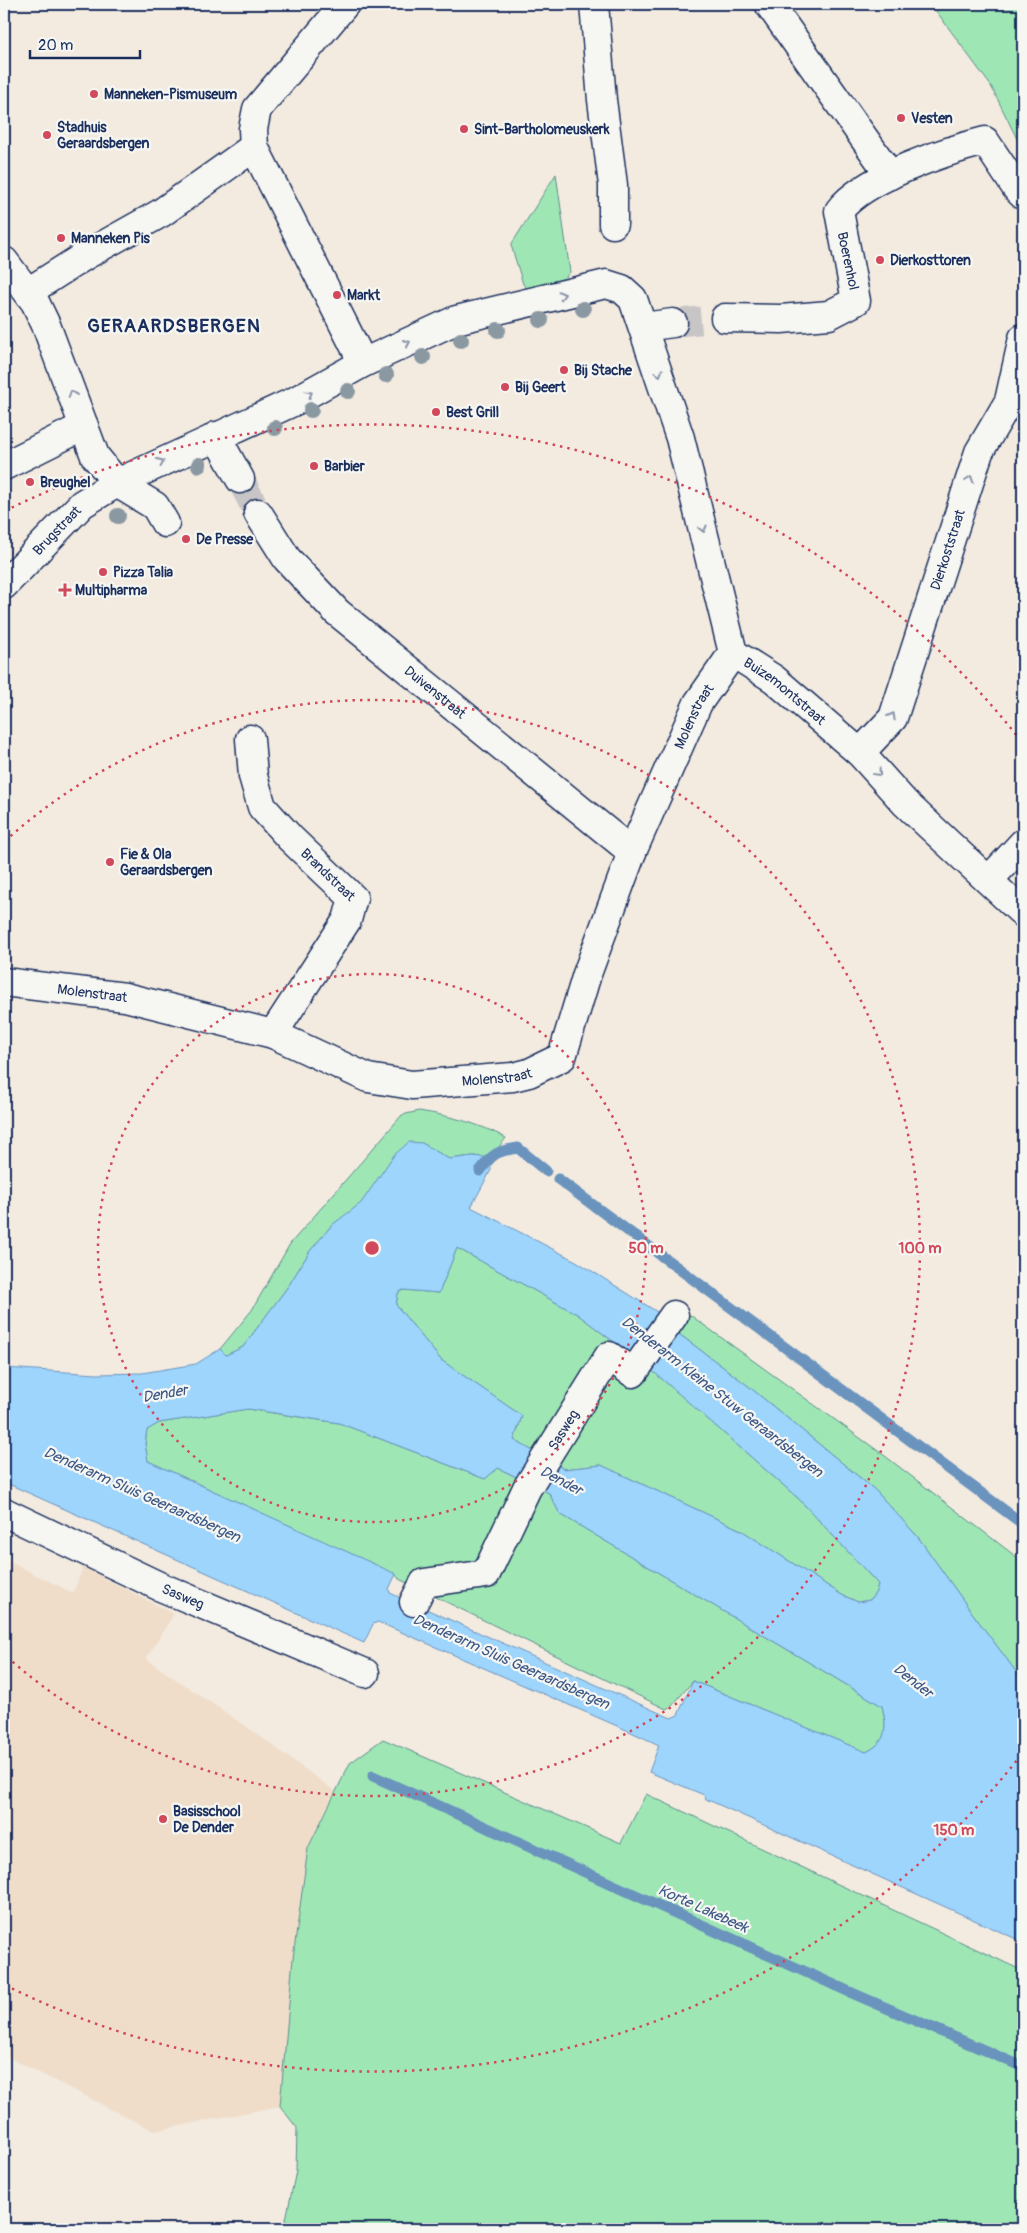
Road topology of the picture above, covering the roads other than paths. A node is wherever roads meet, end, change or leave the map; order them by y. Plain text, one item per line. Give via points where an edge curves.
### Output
1 (345, 4) edge
2 (594, 4) edge
3 (769, 4) edge
4 (254, 147) junction
5 (890, 175) junction
6 (1023, 194) edge
7 (613, 224) dead end
8 (4, 261) edge
9 (28, 292) junction
10 (725, 318) tunnel mouth
11 (641, 321) junction
12 (673, 323) tunnel mouth
13 (1023, 338) edge
14 (363, 363) junction
15 (84, 426) junction
16 (216, 436) junction
17 (4, 466) edge
18 (240, 479) tunnel mouth
19 (117, 483) junction
20 (258, 512) tunnel mouth
21 (165, 523) dead end
22 (4, 585) edge
23 (732, 654) junction
24 (250, 739) dead end
25 (860, 753) junction
26 (1023, 843) edge
27 (632, 852) junction
28 (989, 880) junction
29 (1023, 913) edge
30 (4, 982) edge
31 (273, 1034) junction
32 (674, 1315) dead end
33 (4, 1512) edge
34 (414, 1602) dead end
35 (365, 1674) dead end

1 - 4 street via 257,109
2 - 7 street via 613,185
3 - 5 street
4 - 9 street via 161,213
4 - 14 street
5 - 6 street via 934,156 985,141
5 - 10 street, Boerenhol via 850,199 839,211 856,301 829,314 781,319
8 - 9 street
15 -> 9 street via 46,325
11 - 12 street
14 -> 11 street via 456,320 606,284 622,289 632,299
11 -> 23 street, Buizemontstraat via 680,438
25 -> 13 street, Dierkoststraat via 893,718 979,452 1009,402
16 -> 14 street via 295,401
15 - 17 street
15 - 19 street via 95,456
16 - 18 street
19 -> 16 street
19 - 21 street via 155,506
19 - 22 street, Brugstraat via 82,504
20 - 27 street, Duivenstraat via 287,559 337,612
23 - 25 street, Buizemontstraat via 774,679
23 - 27 street, Molenstraat via 698,703
24 - 31 street, Brandstraat via 253,776 262,807 353,898 347,920
25 -> 28 street, Buizemontstraat via 906,803
26 - 28 street
27 - 31 street, Molenstraat via 587,974 562,1057 513,1077 412,1085 368,1078
28 - 29 street, Buizemontstraat
30 - 31 street, Molenstraat via 125,997
32 - 34 street, Sasweg via 633,1373 609,1356 527,1488 486,1574 424,1582
33 - 35 street, Sasweg via 161,1587

